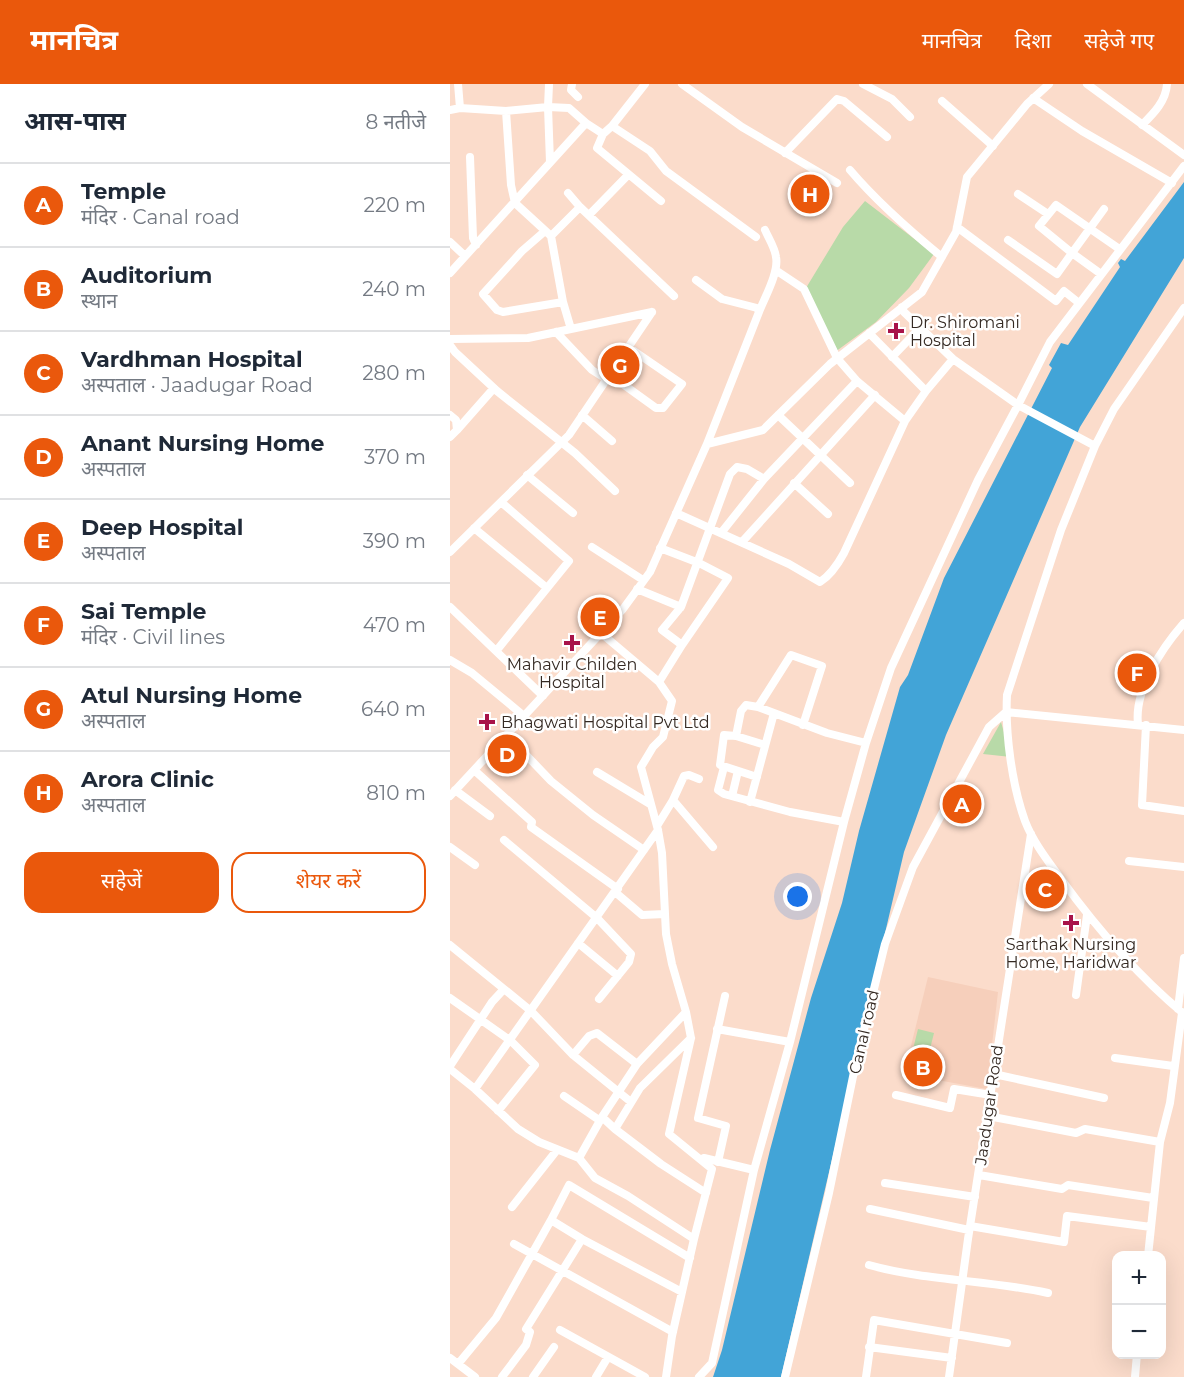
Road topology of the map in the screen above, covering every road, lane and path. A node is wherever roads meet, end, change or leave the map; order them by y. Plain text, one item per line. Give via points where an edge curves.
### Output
1 (458, 84) edge
2 (549, 84) edge
3 (572, 84) edge
4 (645, 84) edge
5 (682, 84) edge
6 (863, 84) edge
7 (1049, 84) edge
8 (1086, 84) edge
9 (1167, 84) edge
10 (578, 97) dead end
11 (1033, 98) junction
12 (942, 101) dead end
13 (548, 107) junction
14 (460, 108) junction
15 (450, 110) edge
16 (506, 111) junction
17 (910, 117) dead end
18 (586, 123) junction
19 (1142, 125) junction
20 (612, 126) junction
21 (603, 134) junction
22 (887, 137) dead end
23 (993, 146) junction
24 (785, 153) junction
25 (1184, 155) edge
26 (470, 157) dead end
27 (550, 162) junction
28 (1184, 166) edge
29 (850, 170) dead end
30 (628, 175) junction
31 (837, 183) dead end
32 (1172, 183) junction
33 (568, 194) dead end
34 (1018, 194) dead end
35 (661, 201) dead end
36 (515, 203) junction
37 (580, 207) junction
38 (1104, 209) dead end
39 (1048, 214) junction
40 (590, 215) junction
41 (957, 227) junction
42 (1089, 229) junction
43 (765, 230) dead end
44 (548, 234) junction
45 (756, 237) dead end
46 (1008, 240) dead end
47 (450, 242) edge
48 (476, 245) junction
49 (1118, 248) dead end
50 (1072, 253) junction
51 (465, 256) junction
52 (942, 257) junction
53 (777, 270) junction
54 (450, 273) edge
55 (1101, 274) junction
56 (696, 280) dead end
57 (674, 296) dead end
58 (563, 302) junction
59 (1079, 303) junction
60 (902, 307) junction
61 (1184, 308) edge
62 (759, 312) junction
63 (921, 327) junction
64 (571, 329) junction
65 (555, 332) junction
66 (869, 333) junction
67 (450, 339) edge
68 (450, 345) edge
69 (628, 346) junction
70 (892, 357) junction
71 (837, 358) junction
72 (953, 359) junction
73 (607, 376) junction
74 (856, 381) junction
75 (494, 388) junction
76 (926, 391) junction
77 (874, 395) junction
78 (1018, 405) junction
79 (450, 415) edge
80 (582, 415) junction
81 (778, 415) junction
82 (905, 421) junction
83 (457, 430) junction
84 (450, 437) edge
85 (803, 438) junction
86 (612, 441) dead end
87 (561, 442) junction
88 (707, 444) junction
89 (1095, 446) junction
90 (820, 456) junction
91 (527, 475) junction
92 (764, 479) junction
93 (795, 483) junction
94 (850, 483) dead end
95 (615, 491) dead end
96 (501, 502) junction
97 (573, 513) dead end
98 (676, 513) junction
99 (828, 514) dead end
100 (474, 528) junction
101 (709, 528) junction
102 (721, 532) junction
103 (742, 543) junction
104 (592, 547) dead end
105 (660, 548) junction
106 (450, 552) edge
107 (699, 563) junction
108 (643, 580) junction
109 (547, 588) junction
110 (637, 589) junction
111 (450, 607) edge
112 (681, 607) junction
113 (1182, 628) edge
114 (601, 633) junction
115 (682, 645) junction
116 (497, 650) junction
117 (450, 660) edge
118 (659, 682) junction
119 (543, 696) junction
120 (758, 707) junction
121 (1006, 712) junction
122 (774, 713) junction
123 (524, 716) junction
124 (803, 725) junction
125 (1142, 725) junction
126 (1184, 730) edge
127 (507, 735) junction
128 (736, 736) junction
129 (866, 743) junction
130 (765, 745) junction
131 (724, 767) junction
132 (474, 770) junction
133 (738, 771) junction
134 (597, 772) dead end
135 (757, 777) junction
136 (699, 779) dead end
137 (453, 793) edge
138 (732, 796) junction
139 (673, 800) junction
140 (750, 802) junction
141 (650, 804) junction
142 (1184, 811) edge
143 (490, 816) dead end
144 (844, 822) junction
145 (658, 828) junction
146 (1031, 834) junction
147 (504, 840) dead end
148 (450, 847) edge
149 (712, 847) dead end
150 (644, 850) junction
151 (1129, 861) dead end
152 (475, 865) dead end
153 (1184, 867) edge
154 (617, 891) junction
155 (665, 914) junction
156 (1087, 915) junction
157 (597, 918) junction
158 (578, 943) junction
159 (450, 945) edge
160 (1184, 958) edge
161 (618, 976) junction
162 (504, 989) junction
163 (1076, 995) dead end
164 (724, 996) dead end
165 (450, 998) edge
166 (599, 999) dead end
167 (531, 1011) junction
168 (686, 1012) junction
169 (1182, 1012) edge
170 (482, 1019) junction
171 (717, 1029) junction
172 (691, 1038) junction
173 (511, 1041) junction
174 (790, 1042) junction
175 (573, 1055) junction
176 (1114, 1058) dead end
177 (637, 1064) junction
178 (1173, 1066) junction
179 (450, 1068) edge
180 (994, 1074) junction
181 (475, 1089) junction
182 (619, 1092) junction
183 (896, 1095) dead end
184 (991, 1095) junction
185 (564, 1096) dead end
186 (1104, 1098) dead end
187 (631, 1102) junction
188 (498, 1110) junction
189 (988, 1116) junction
190 (602, 1117) junction
191 (615, 1129) junction
192 (1160, 1142) junction
193 (557, 1150) junction
194 (579, 1158) junction
195 (704, 1158) dead end
196 (718, 1162) junction
197 (754, 1170) junction
198 (979, 1175) junction
199 (885, 1183) dead end
200 (706, 1193) junction
201 (975, 1197) junction
202 (1153, 1198) junction
203 (513, 1207) dead end
204 (870, 1209) dead end
205 (551, 1220) junction
206 (1151, 1227) junction
207 (970, 1228) junction
208 (582, 1239) junction
209 (694, 1239) junction
210 (514, 1244) dead end
211 (1149, 1251) edge
212 (533, 1254) junction
213 (690, 1258) junction
214 (869, 1265) dead end
215 (563, 1271) junction
216 (962, 1282) junction
217 (682, 1292) junction
218 (1048, 1293) dead end
219 (560, 1330) dead end
220 (673, 1332) junction
221 (954, 1333) junction
222 (1007, 1343) dead end
223 (554, 1347) dead end
224 (869, 1347) junction
225 (608, 1356) junction
226 (450, 1358) edge
227 (952, 1358) junction
228 (1137, 1359) edge
229 (458, 1364) junction
230 (475, 1377) edge
231 (502, 1377) edge
232 (533, 1377) edge
233 (596, 1377) edge
234 (645, 1377) edge
235 (666, 1377) edge
236 (699, 1377) edge
237 (785, 1377) edge
238 (866, 1377) edge
239 (949, 1377) edge
240 (1135, 1377) edge

1 - 14 street
2 - 13 street
3 - 10 street via 571,90
4 - 20 street
5 - 24 street
6 - 17 street via 892,99
7 - 11 street
8 - 19 street
9 - 19 street via 1167,93
11 - 23 street
11 - 32 street
12 - 23 street
13 - 16 street
13 - 18 street via 569,108
13 - 27 street
14 - 15 street
14 - 16 street
16 - 36 street
18 - 21 street
18 - 27 street
19 - 25 street
20 - 21 street
20 - 45 street via 650,151 666,171
21 - 30 street via 597,148
22 - 24 street via 837,99
23 - 41 street via 967,177
24 - 31 street
26 - 48 street
27 - 36 street
28 - 32 street
29 - 52 street via 898,221
30 - 35 street
30 - 40 street
32 - 55 street
33 - 37 street
34 - 39 street
36 - 44 street
36 - 48 street
37 - 40 street
37 - 44 street
38 - 42 street
39 - 42 street via 1056,205
39 - 50 street via 1039,226
40 - 57 street
41 - 52 street
41 - 59 street via 1056,301 1064,291
42 - 49 street
42 - 50 street
43 - 53 street via 776,256
44 - 58 street
44 - 58 street via 522,251 483,294 503,312
46 - 50 street via 1057,274
47 - 51 street
48 - 51 street
50 - 55 street
51 - 54 street
52 - 60 street via 922,291
53 - 62 street
53 - 71 street via 804,289
55 - 59 street
56 - 62 street via 722,299 757,308
58 - 64 street
59 - 78 street via 1050,342
60 - 63 street
60 - 66 street
61 - 89 street via 1114,409
62 - 88 street
63 - 70 street
63 - 72 street
64 - 65 street
64 - 69 street via 652,312
65 - 67 street via 528,338
65 - 73 street via 592,370
66 - 70 street
66 - 71 street
68 - 75 street
69 - 73 street
69 - 73 street via 682,384 663,408 656,408
70 - 76 street
71 - 74 street
71 - 81 street
72 - 76 street
72 - 78 street
73 - 80 street
74 - 77 street
74 - 85 street
75 - 83 street
75 - 87 street
76 - 82 street
77 - 82 street
77 - 90 street
78 - 89 street
78 - 129 street via 978,480 891,668
79 - 83 street via 456,420
80 - 86 street
80 - 87 street
81 - 85 street
81 - 88 street via 763,430
82 - 103 street via 844,553 820,582
83 - 84 street
85 - 90 street
85 - 92 street
87 - 91 street
87 - 95 street
88 - 98 street
89 - 121 street via 1061,530 1007,695
90 - 93 street
90 - 94 street
91 - 96 street
91 - 97 street
92 - 101 street via 736,467
92 - 102 street
93 - 99 street
93 - 103 street
96 - 100 street
96 - 109 street via 569,561
98 - 101 street
98 - 105 street
100 - 106 street
100 - 109 street
101 - 102 street
101 - 107 street
102 - 103 street
104 - 108 street
105 - 107 street
105 - 108 street
107 - 112 street
107 - 115 street via 728,579
108 - 110 street
109 - 116 street
110 - 112 street
110 - 114 street
111 - 116 street
112 - 115 street via 662,630
113 - 125 street via 1147,677 1137,714
114 - 118 street
114 - 119 street
115 - 118 street
116 - 119 street
117 - 123 street
118 - 141 street via 672,701 663,737 641,767
119 - 123 street
120 - 122 street
120 - 124 street via 791,655 822,666
120 - 128 street via 746,705 741,711
121 - 125 street
121 - 146 street via 1011,763
121 - 237 street, Canal road via 989,727 914,867 890,928
122 - 124 street
122 - 130 street
123 - 127 street
124 - 129 street
125 - 126 street
125 - 142 street via 1142,805
127 - 132 street
127 - 150 street via 550,781
128 - 130 street
128 - 131 street via 724,735 720,765
129 - 144 street
130 - 135 street
131 - 133 street
131 - 138 street via 718,790
132 - 137 street
132 - 154 street via 532,822 531,827
133 - 135 street
133 - 138 street
134 - 141 street
135 - 140 street
136 - 139 street via 684,776
137 - 143 street
138 - 140 street
139 - 145 street
139 - 149 street
140 - 144 street
141 - 145 street
144 - 174 street
145 - 150 street
145 - 155 street
146 - 156 street
146 - 180 street, Jaadugar Road
147 - 157 street
148 - 152 street
150 - 154 street
151 - 153 street
154 - 155 street via 642,915
154 - 157 street
155 - 168 street via 672,964
156 - 163 street
156 - 169 street
157 - 158 street
157 - 161 street via 631,954
158 - 161 street
158 - 167 street
159 - 162 street
160 - 169 street
161 - 166 street
162 - 167 street
162 - 170 street
164 - 171 street
165 - 170 street
167 - 173 street
167 - 175 street
168 - 172 street
168 - 177 street
169 - 178 street
170 - 173 street
170 - 179 street
171 - 174 street
171 - 196 street via 698,1118 726,1125
172 - 187 street via 640,1088
172 - 200 street via 669,1134 712,1169
173 - 181 street
173 - 188 street via 535,1065
174 - 197 street
175 - 177 street via 597,1033
175 - 182 street
176 - 178 street
177 - 182 street
178 - 192 street via 1170,1103
179 - 181 street
180 - 184 street, Jaadugar Road
180 - 186 street
181 - 188 street
182 - 187 street
182 - 190 street
183 - 184 street via 950,1108 954,1089
184 - 189 street, Jaadugar Road
185 - 190 street via 599,1120
187 - 191 street
188 - 193 street via 518,1129
189 - 192 street via 1076,1133 1085,1129
189 - 198 street, Jaadugar Road
190 - 191 street
190 - 194 street
191 - 200 street
192 - 202 street
193 - 194 street
193 - 203 street
194 - 209 street via 595,1178
195 - 196 street
196 - 197 street
197 - 236 street via 712,1363
198 - 201 street, Jaadugar Road
198 - 202 street via 1062,1189 1068,1185
199 - 201 street
200 - 209 street
201 - 207 street, Jaadugar Road
202 - 206 street
204 - 207 street
205 - 208 street
205 - 212 street
205 - 213 street via 569,1185
206 - 207 street via 1067,1216 1064,1242
206 - 211 street
207 - 216 street, Jaadugar Road
208 - 215 street
208 - 217 street
209 - 213 street
210 - 212 street
212 - 215 street
212 - 229 street via 495,1318
213 - 217 street
214 - 216 street
215 - 220 street
215 - 231 street via 526,1329 530,1332 526,1346
216 - 218 street
216 - 221 street, Jaadugar Road
217 - 220 street
219 - 225 street
220 - 235 street
221 - 222 street
221 - 224 street via 874,1320
221 - 227 street, Jaadugar Road
223 - 232 street
224 - 227 street
224 - 238 street
225 - 233 street
225 - 234 street
226 - 229 street
227 - 239 street, Jaadugar Road
228 - 240 street
229 - 230 street

